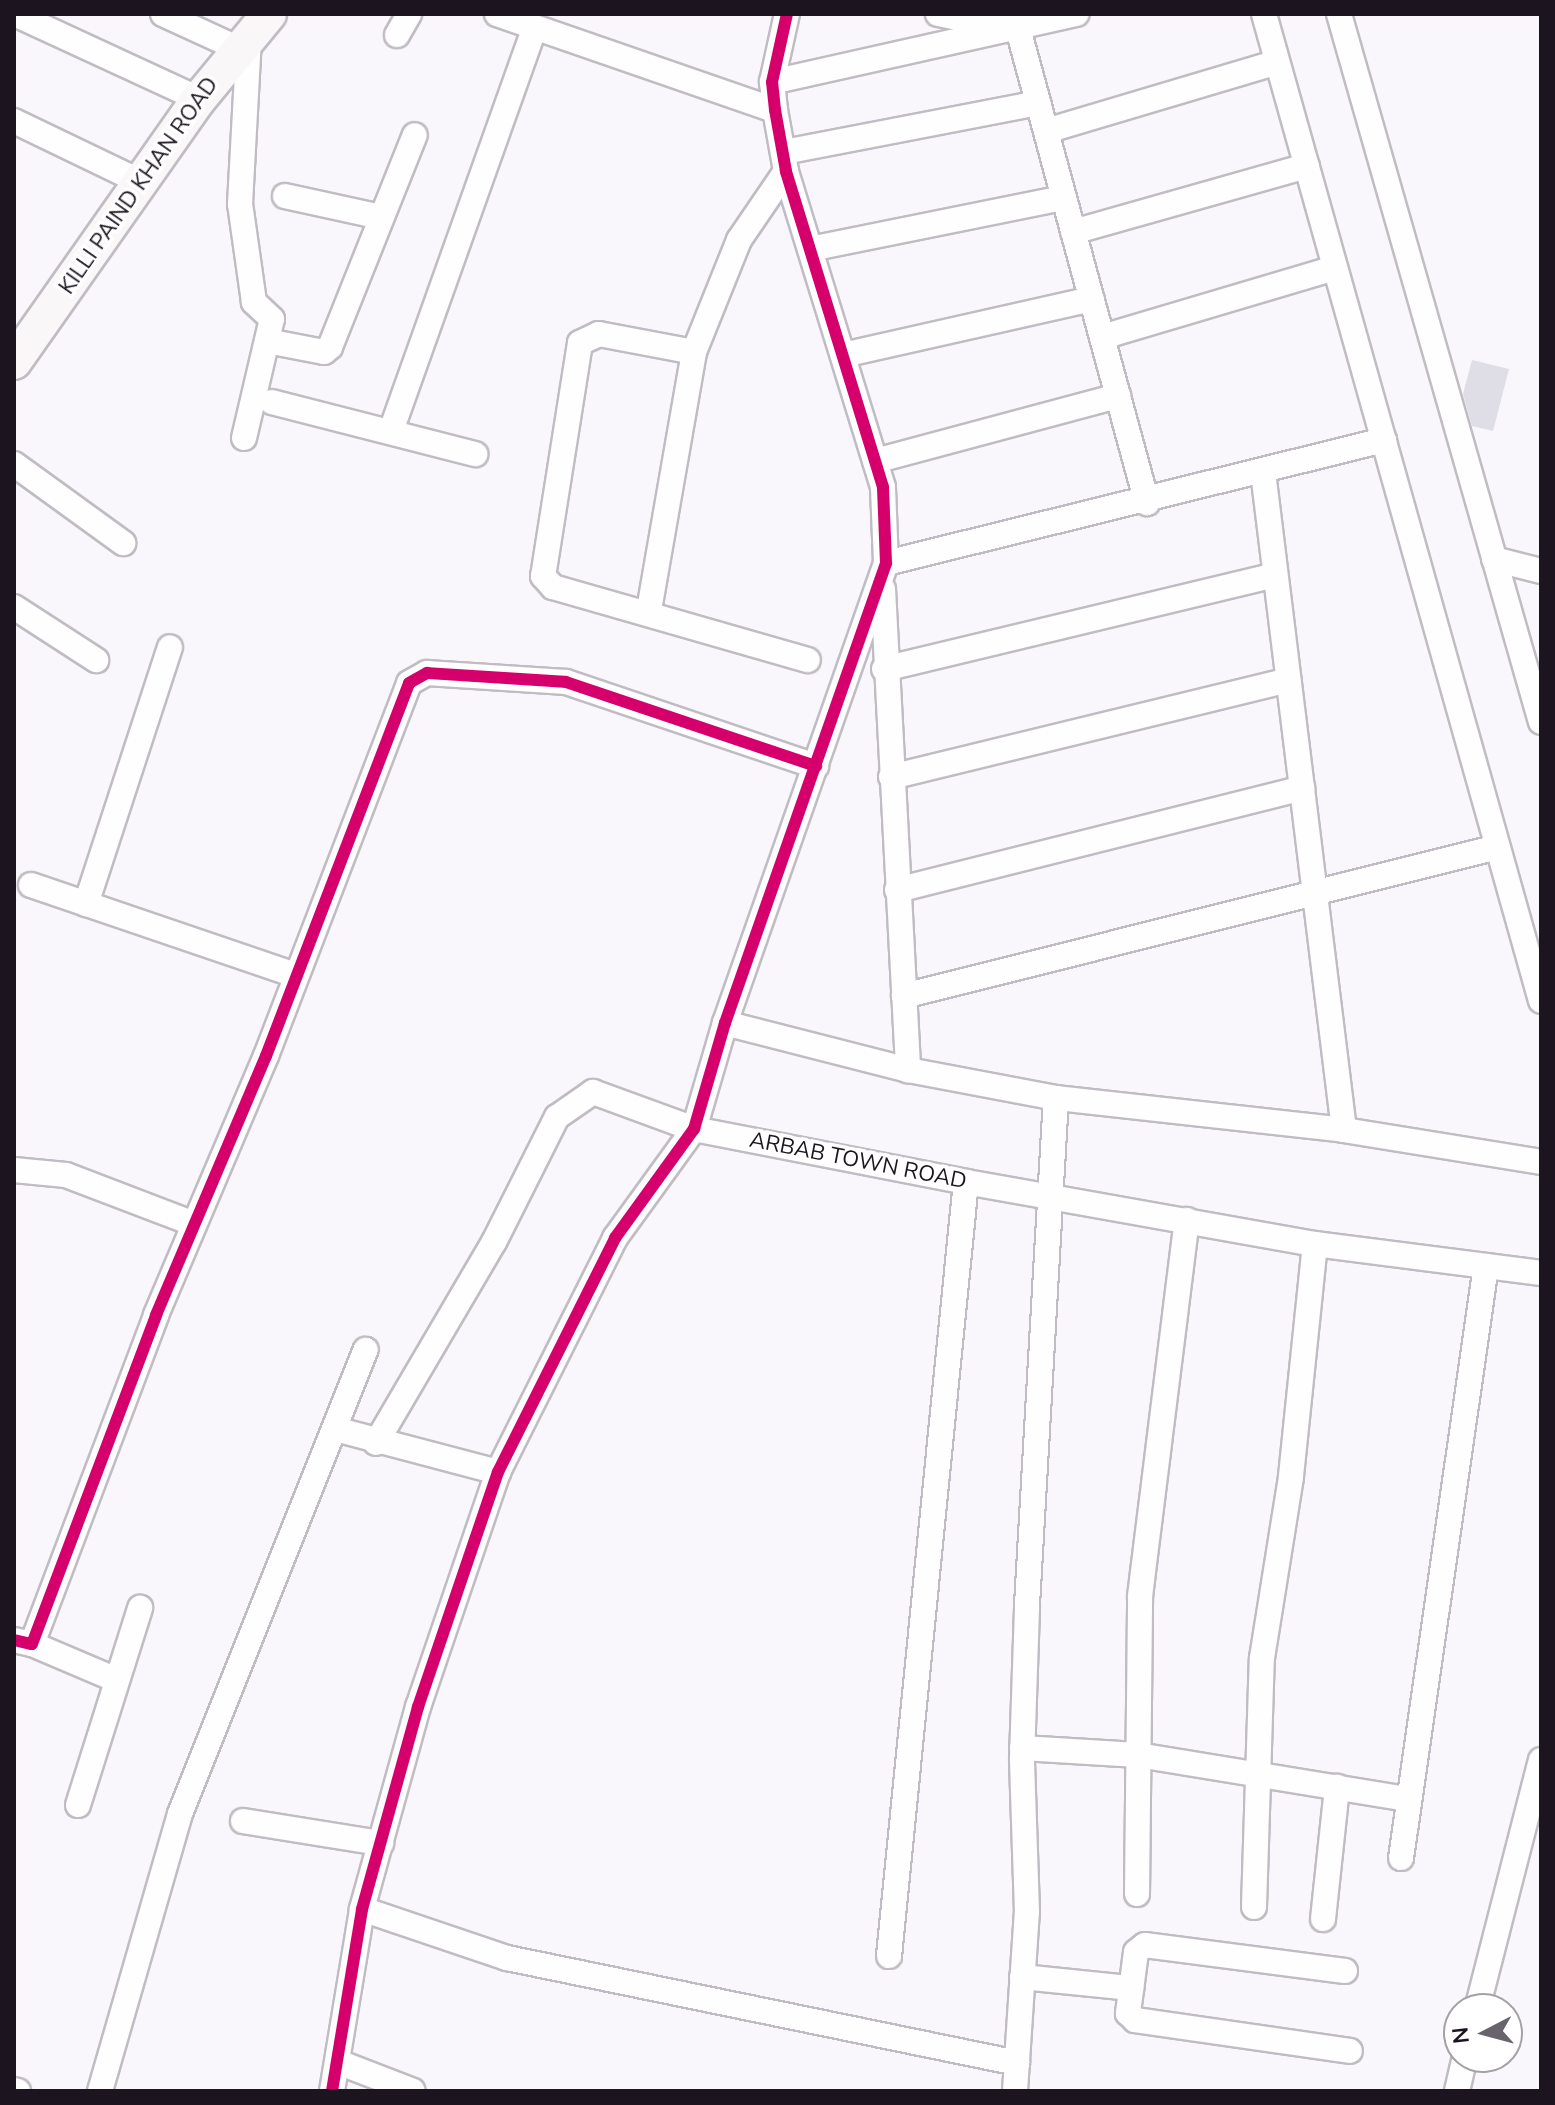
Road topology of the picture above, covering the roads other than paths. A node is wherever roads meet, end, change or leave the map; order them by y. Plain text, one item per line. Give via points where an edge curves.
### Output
1 (18, 14) edge
2 (163, 14) edge
3 (497, 14) edge
4 (787, 14) edge
5 (938, 14) edge
6 (1076, 14) edge
7 (1264, 14) edge
8 (1339, 14) edge
9 (14, 21) edge
10 (1016, 22) edge
11 (534, 29) junction
12 (252, 32) edge
13 (1277, 62) junction
14 (772, 82) junction
15 (199, 99) junction
16 (1038, 103) junction
17 (775, 110) junction
18 (14, 121) edge
19 (1046, 131) junction
20 (415, 135) dead end
21 (785, 162) junction
22 (1307, 166) junction
23 (141, 182) junction
24 (285, 196) dead end
25 (1064, 198) junction
26 (381, 217) junction
27 (1073, 232) junction
28 (810, 249) junction
29 (1335, 268) junction
30 (1092, 299) junction
31 (1102, 337) junction
32 (267, 341) junction
33 (694, 352) junction
34 (843, 355) junction
35 (14, 362) edge
36 (1118, 396) junction
37 (272, 402) dead end
38 (391, 431) junction
39 (244, 438) dead end
40 (1384, 440) junction
41 (475, 454) dead end
42 (875, 461) junction
43 (14, 464) edge
44 (1263, 472) junction
45 (1147, 503) junction
46 (123, 543) dead end
47 (1494, 559) junction
48 (885, 568) junction
49 (1541, 571) edge
50 (1275, 575) junction
51 (14, 607) edge
52 (649, 610) junction
53 (170, 647) dead end
54 (96, 660) dead end
55 (808, 660) dead end
56 (884, 669) junction
57 (1288, 680) junction
58 (1541, 722) edge
59 (816, 766) junction
60 (891, 777) junction
61 (1302, 788) junction
62 (1497, 847) junction
63 (31, 885) dead end
64 (897, 890) junction
65 (1314, 891) junction
66 (86, 904) junction
67 (296, 975) junction
68 (904, 996) junction
69 (1541, 1001) edge
70 (725, 1023) junction
71 (908, 1070) junction
72 (1056, 1098) junction
73 (694, 1129) junction
74 (1344, 1130) junction
75 (1541, 1162) edge
76 (14, 1170) edge
77 (966, 1182) junction
78 (1052, 1195) junction
79 (1187, 1220) junction
80 (194, 1224) junction
81 (1315, 1244) junction
82 (1486, 1266) junction
83 (1541, 1273) edge
84 (366, 1350) dead end
85 (335, 1429) junction
86 (376, 1443) junction
87 (498, 1472) junction
88 (140, 1608) dead end
89 (23, 1642) edge
90 (117, 1680) junction
91 (1022, 1748) junction
92 (1138, 1755) junction
93 (1541, 1760) edge
94 (1258, 1774) junction
95 (1337, 1787) junction
96 (1408, 1799) junction
97 (78, 1805) dead end
98 (243, 1821) dead end
99 (381, 1843) junction
100 (1401, 1858) dead end
101 (1137, 1894) dead end
102 (1254, 1907) dead end
103 (362, 1909) junction
104 (1323, 1919) dead end
105 (889, 1956) dead end
106 (1345, 1971) dead end
107 (1022, 1977) junction
108 (1131, 1988) junction
109 (1481, 1993) edge
110 (1350, 2051) dead end
111 (338, 2062) junction
112 (1017, 2063) junction
113 (100, 2091) edge
114 (332, 2091) edge
115 (413, 2091) edge
116 (1015, 2091) edge

1 - 9 street
1 - 15 street
2 - 12 street
3 - 11 street
4 - 14 street
5 - 10 street
6 - 10 street
7 - 13 street
8 - 47 street
10 - 14 street
10 - 16 street
11 - 17 street
11 - 38 street
12 - 15 street, KILLI PAIND KHAN ROAD
12 - 32 street via 241,97 240,204 254,302 272,319
13 - 19 street
13 - 22 street
14 - 17 street
15 - 23 street, KILLI PAIND KHAN ROAD
16 - 19 street
16 - 21 street
17 - 21 street
18 - 23 street
19 - 25 street
20 - 26 street
21 - 28 street
21 - 33 street via 739,240
22 - 27 street
22 - 29 street
23 - 35 street, KILLI PAIND KHAN ROAD
24 - 26 street
25 - 27 street
25 - 28 street
26 - 32 street via 327,351
27 - 30 street
28 - 34 street
29 - 31 street
29 - 40 street
30 - 31 street
30 - 34 street
31 - 36 street
32 - 39 street
33 - 52 street
33 - 52 street via 599,334 580,343 545,539 543,576 553,587
34 - 42 street
36 - 42 street
36 - 45 street
37 - 38 street
38 - 41 street
40 - 44 street
40 - 62 street
42 - 48 street via 888,529
43 - 46 street
44 - 45 street
44 - 50 street
45 - 48 street
47 - 49 street
47 - 58 street
48 - 56 street
48 - 59 street
50 - 56 street
50 - 57 street
51 - 54 street
52 - 55 street
53 - 66 street
56 - 60 street
57 - 60 street
57 - 61 street
59 - 67 street via 566,682 427,673 409,683 390,726
59 - 70 street
60 - 64 street
61 - 64 street
61 - 65 street
62 - 65 street
62 - 69 street
63 - 66 street
64 - 68 street
65 - 68 street
65 - 74 street
66 - 67 street
67 - 80 street
68 - 71 street
70 - 71 street
70 - 73 street
71 - 72 street
72 - 74 street
72 - 78 street
73 - 77 street, ARBAB TOWN ROAD
73 - 86 street, ARBAB TOWN ROAD via 600,1091 575,1099 557,1117 494,1242
73 - 87 street via 615,1238
74 - 75 street
76 - 80 street via 66,1175
77 - 78 street, ARBAB TOWN ROAD
77 - 105 street
78 - 79 street, ARBAB TOWN ROAD
78 - 91 street
79 - 81 street, ARBAB TOWN ROAD
79 - 92 street via 1140,1596
80 - 89 street
81 - 82 street, ARBAB TOWN ROAD
81 - 94 street via 1291,1476 1262,1658
82 - 83 street, ARBAB TOWN ROAD
82 - 96 street
84 - 85 street
85 - 86 street
85 - 113 street via 180,1814
86 - 87 street
87 - 99 street via 418,1707
88 - 90 street
89 - 90 street
90 - 97 street
91 - 92 street
91 - 107 street
92 - 94 street
92 - 101 street
93 - 109 street
94 - 95 street
94 - 102 street
95 - 96 street
95 - 104 street
96 - 100 street
98 - 99 street
99 - 103 street
103 - 111 street
103 - 112 street via 507,1958
106 - 108 street via 1145,1945 1136,1952
107 - 108 street
107 - 112 street
108 - 110 street via 1128,2013 1135,2020
111 - 114 street
111 - 115 street
112 - 116 street

